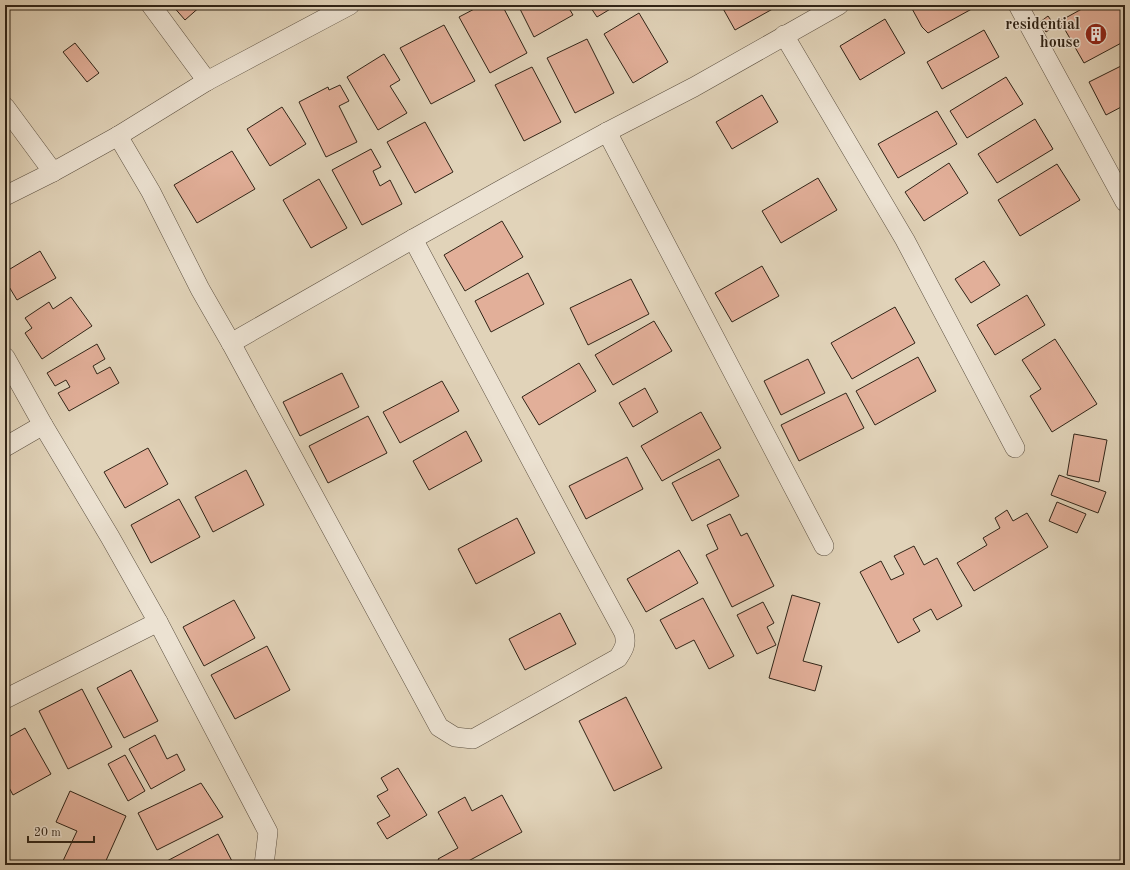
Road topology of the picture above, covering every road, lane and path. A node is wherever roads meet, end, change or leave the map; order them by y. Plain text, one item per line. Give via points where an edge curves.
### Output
1 (151, 5) edge
2 (350, 5) edge
3 (839, 5) edge
4 (1018, 5) edge
5 (784, 35) junction
6 (207, 81) junction
7 (5, 107) edge
8 (607, 132) junction
9 (118, 136) junction
10 (53, 172) junction
11 (5, 196) edge
12 (1125, 202) edge
13 (413, 239) junction
14 (231, 343) junction
15 (5, 357) edge
16 (43, 425) junction
17 (5, 447) edge
18 (1014, 448) dead end
19 (824, 546) dead end
20 (158, 622) junction
21 (5, 699) edge
22 (264, 865) edge

1 - 6 street
2 - 6 street
3 - 5 street
4 - 12 street
5 - 8 street via 694,87
5 - 18 street via 905,240
6 - 9 street
7 - 10 street
8 - 13 street
8 - 19 street
9 - 10 street
9 - 14 street via 151,192 200,289
10 - 11 street
13 - 14 street
13 - 14 street via 624,633 625,646 618,658 473,739 454,737 439,727
15 - 16 street
16 - 17 street
16 - 20 street
20 - 21 street
20 - 22 street via 268,832

